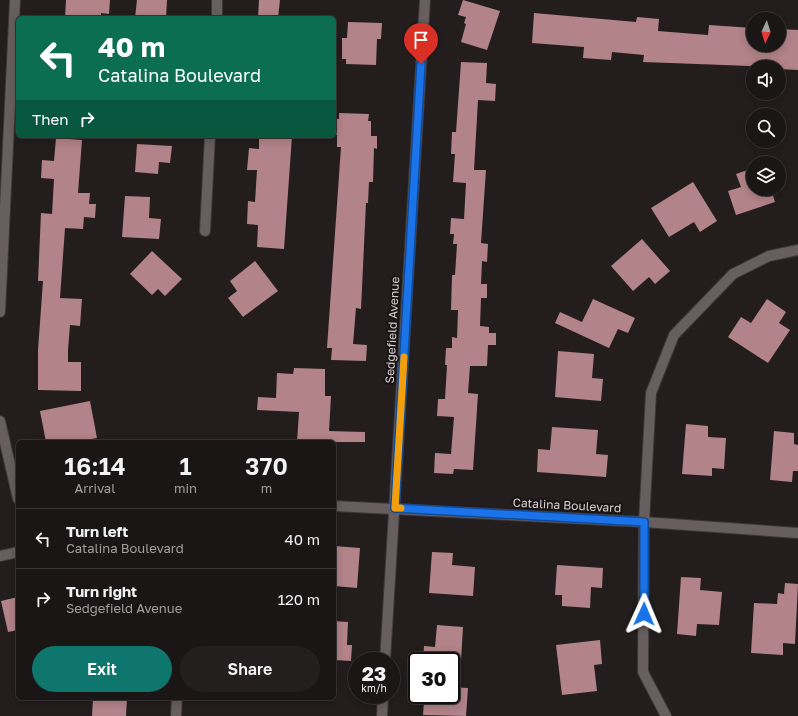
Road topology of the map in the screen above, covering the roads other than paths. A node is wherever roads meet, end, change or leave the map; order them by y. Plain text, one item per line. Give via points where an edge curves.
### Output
1 (16, 0) edge
2 (218, 0) edge
3 (425, 0) edge
4 (217, 16) edge
5 (210, 138) edge
6 (205, 231) dead end
7 (798, 250) edge
8 (0, 312) edge
9 (0, 421) edge
10 (16, 490) edge
11 (336, 506) edge
12 (395, 508) junction
13 (644, 522) junction
14 (798, 533) edge
15 (16, 552) edge
16 (0, 556) edge
17 (386, 652) edge
18 (177, 700) edge
19 (383, 704) edge
20 (176, 716) edge
21 (382, 716) edge
22 (666, 716) edge

1 - 8 street
2 - 4 street
3 - 12 street, Sedgefield Avenue
5 - 6 street
7 - 13 street via 769,256 733,274 674,335 651,393
9 - 10 street
11 - 12 street, Catalina Boulevard
12 - 13 street, Catalina Boulevard
12 - 17 street, Sedgefield Avenue
13 - 14 street, Catalina Boulevard
13 - 22 street via 643,672
15 - 16 street
18 - 20 street
19 - 21 street

